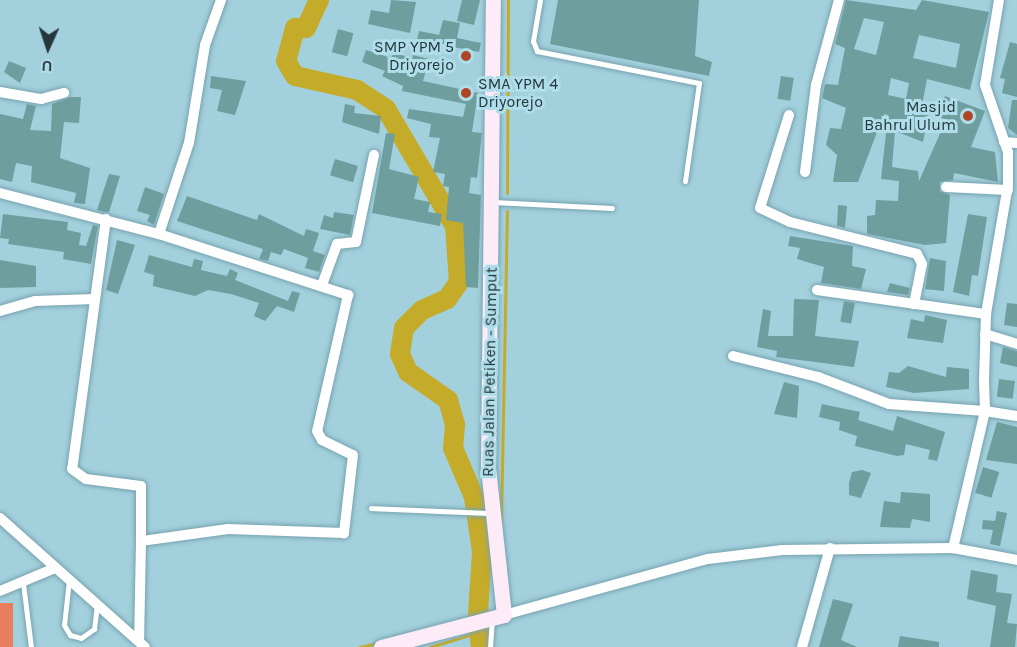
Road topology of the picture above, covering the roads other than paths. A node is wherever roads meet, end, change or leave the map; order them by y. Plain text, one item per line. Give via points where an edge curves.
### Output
1 (221, 0) edge
2 (493, 0) edge
3 (540, 0) edge
4 (838, 0) edge
5 (999, 0) edge
6 (0, 92) edge
7 (64, 93) dead end
8 (789, 115) dead end
9 (1004, 142) junction
10 (1017, 143) edge
11 (374, 155) dead end
12 (805, 172) dead end
13 (685, 181) dead end
14 (946, 187) dead end
15 (1008, 190) junction
16 (0, 193) edge
17 (491, 202) junction
18 (612, 208) dead end
19 (106, 219) junction
20 (159, 234) junction
21 (322, 285) junction
22 (817, 290) dead end
23 (94, 299) junction
24 (914, 304) junction
25 (0, 311) edge
26 (986, 314) junction
27 (986, 334) junction
28 (1017, 344) edge
29 (733, 356) dead end
30 (985, 411) junction
31 (1017, 416) edge
32 (371, 508) dead end
33 (487, 513) junction
34 (0, 518) edge
35 (141, 540) junction
36 (830, 548) junction
37 (953, 548) junction
38 (1017, 560) edge
39 (55, 568) junction
40 (69, 580) junction
41 (23, 583) junction
42 (0, 591) edge
43 (97, 605) junction
44 (498, 617) junction
45 (142, 644) edge
46 (31, 647) edge
47 (381, 647) edge
48 (490, 647) edge
49 (802, 647) edge

1 - 20 street via 205,45 189,143
2 - 17 main road, Ruas Jalan Petiken - Sumput
3 - 13 lane via 533,41 537,51 699,83
4 - 12 street via 816,85
5 - 9 street via 985,85
6 - 7 street via 41,99
8 - 24 street via 760,208 799,225 917,254 922,264
9 - 10 street
9 - 15 street
11 - 21 street via 356,242 337,244
14 - 15 street
15 - 26 street
16 - 19 street
17 - 18 lane
17 - 33 main road, Ruas Jalan Petiken - Sumput
19 - 20 street
19 - 23 street
20 - 21 street
21 - 35 street via 348,295 317,430 322,440 353,455 344,533 228,529
22 - 24 street
23 - 25 street via 35,301
23 - 35 street via 72,469 86,479 141,486
24 - 26 street
26 - 27 street
27 - 28 street
27 - 30 street
29 - 30 street via 818,376 889,404
30 - 31 street
30 - 37 street
32 - 33 lane
33 - 44 main road, Ruas Jalan Petiken - Sumput
34 - 39 street
35 - 45 street
36 - 37 street
36 - 44 street via 708,559
36 - 49 street
37 - 38 street
39 - 40 street
39 - 41 street
40 - 43 street
40 - 43 lane via 64,625 70,635 81,638 94,629
41 - 42 street
41 - 46 lane
43 - 45 street
44 - 47 main road
44 - 48 lane

